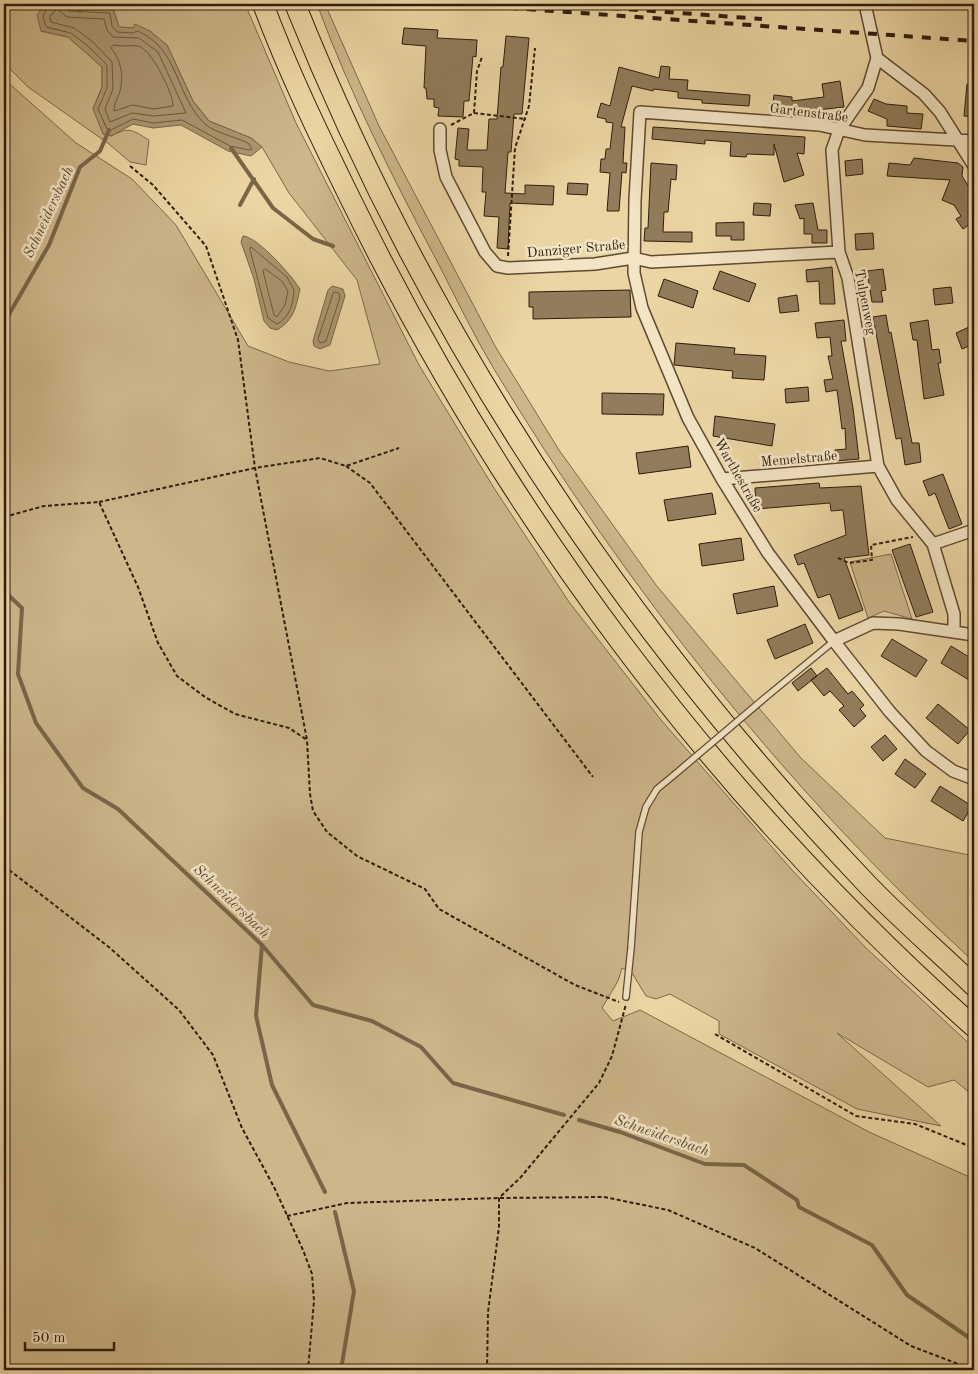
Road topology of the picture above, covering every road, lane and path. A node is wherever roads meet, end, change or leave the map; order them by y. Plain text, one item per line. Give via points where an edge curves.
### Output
1 (263, 4) edge
2 (295, 4) edge
3 (865, 4) edge
4 (535, 48) dead end
5 (482, 58) dead end
6 (877, 58) junction
7 (640, 112) joint
8 (474, 113) junction
9 (526, 119) junction
10 (440, 129) joint
11 (838, 130) junction
12 (957, 140) junction
13 (974, 141) edge
14 (130, 166) dead end
15 (974, 166) edge
16 (839, 252) junction
17 (633, 258) junction
18 (508, 268) junction
19 (399, 448) dead end
20 (346, 466) junction
21 (878, 466) junction
22 (255, 468) junction
23 (722, 479) junction
24 (99, 502) junction
25 (4, 517) edge
26 (974, 530) edge
27 (926, 534) junction
28 (933, 544) junction
29 (838, 558) dead end
30 (954, 632) junction
31 (974, 635) edge
32 (834, 641) junction
33 (307, 740) junction
34 (594, 777) dead end
35 (974, 779) edge
36 (4, 866) edge
37 (974, 986) edge
38 (626, 997) dead end
39 (974, 1027) edge
40 (715, 1034) dead end
41 (974, 1148) edge
42 (499, 1198) junction
43 (287, 1216) junction
44 (308, 1370) edge
45 (487, 1370) edge
46 (974, 1370) edge

1 - 39 highway via 313,122 405,308 464,411 605,623 690,732 788,845
2 - 37 highway via 385,204 462,348 602,567 676,666 765,772 867,883
3 - 6 street
4 - 9 path
5 - 8 path via 477,71
6 - 11 street, Tulpenweg via 868,88
6 - 12 street via 924,94 940,112
7 - 11 street, Gartenstraße via 819,125
7 - 17 street, Warthestraße
8 - 9 path
8 - 10 path
9 - 18 path via 515,148
10 - 18 street via 440,150 446,178 485,252 497,266
11 - 12 street, Gartenstraße via 865,135
11 - 16 street, Tulpenweg via 832,150
12 - 13 street, Gartenstraße
12 - 15 street
14 - 22 path via 153,186 206,246 238,340
16 - 17 street, Danziger Straße via 651,262
16 - 21 street, Tulpenweg via 848,278
17 - 18 street, Danziger Straße via 595,264
17 - 23 street, Warthestraße via 642,308 658,349 688,418
19 - 20 path
20 - 22 path via 320,458
20 - 34 path via 370,483
21 - 23 street, Memelstraße
21 - 27 street, Tulpenweg via 897,500
22 - 24 path
22 - 33 path
23 - 32 street, Warthestraße via 768,554
24 - 25 path via 44,506
24 - 33 path via 138,587 158,643 177,676 235,714 289,728
26 - 28 street
27 - 28 street, Tulpenweg
27 - 29 path via 871,545 872,560 849,563
28 - 30 street, Tulpenweg via 954,614
30 - 31 street
30 - 32 street via 873,623
32 - 35 street, Warthestraße via 890,712 926,751 954,771
32 - 38 lane, bridge via 657,789 646,807 639,832
33 - 42 path via 313,810 327,832 356,856 425,889 439,909 575,985 626,1005 612,1056 599,1083 522,1177
36 - 43 path via 110,948 184,1016 213,1055 242,1128
40 - 41 path via 856,1116 896,1120 931,1129
42 - 43 path via 346,1203
42 - 45 path via 500,1227 488,1312
42 - 46 path via 604,1197 668,1210 755,1248 911,1346
43 - 44 path via 312,1274 314,1301

